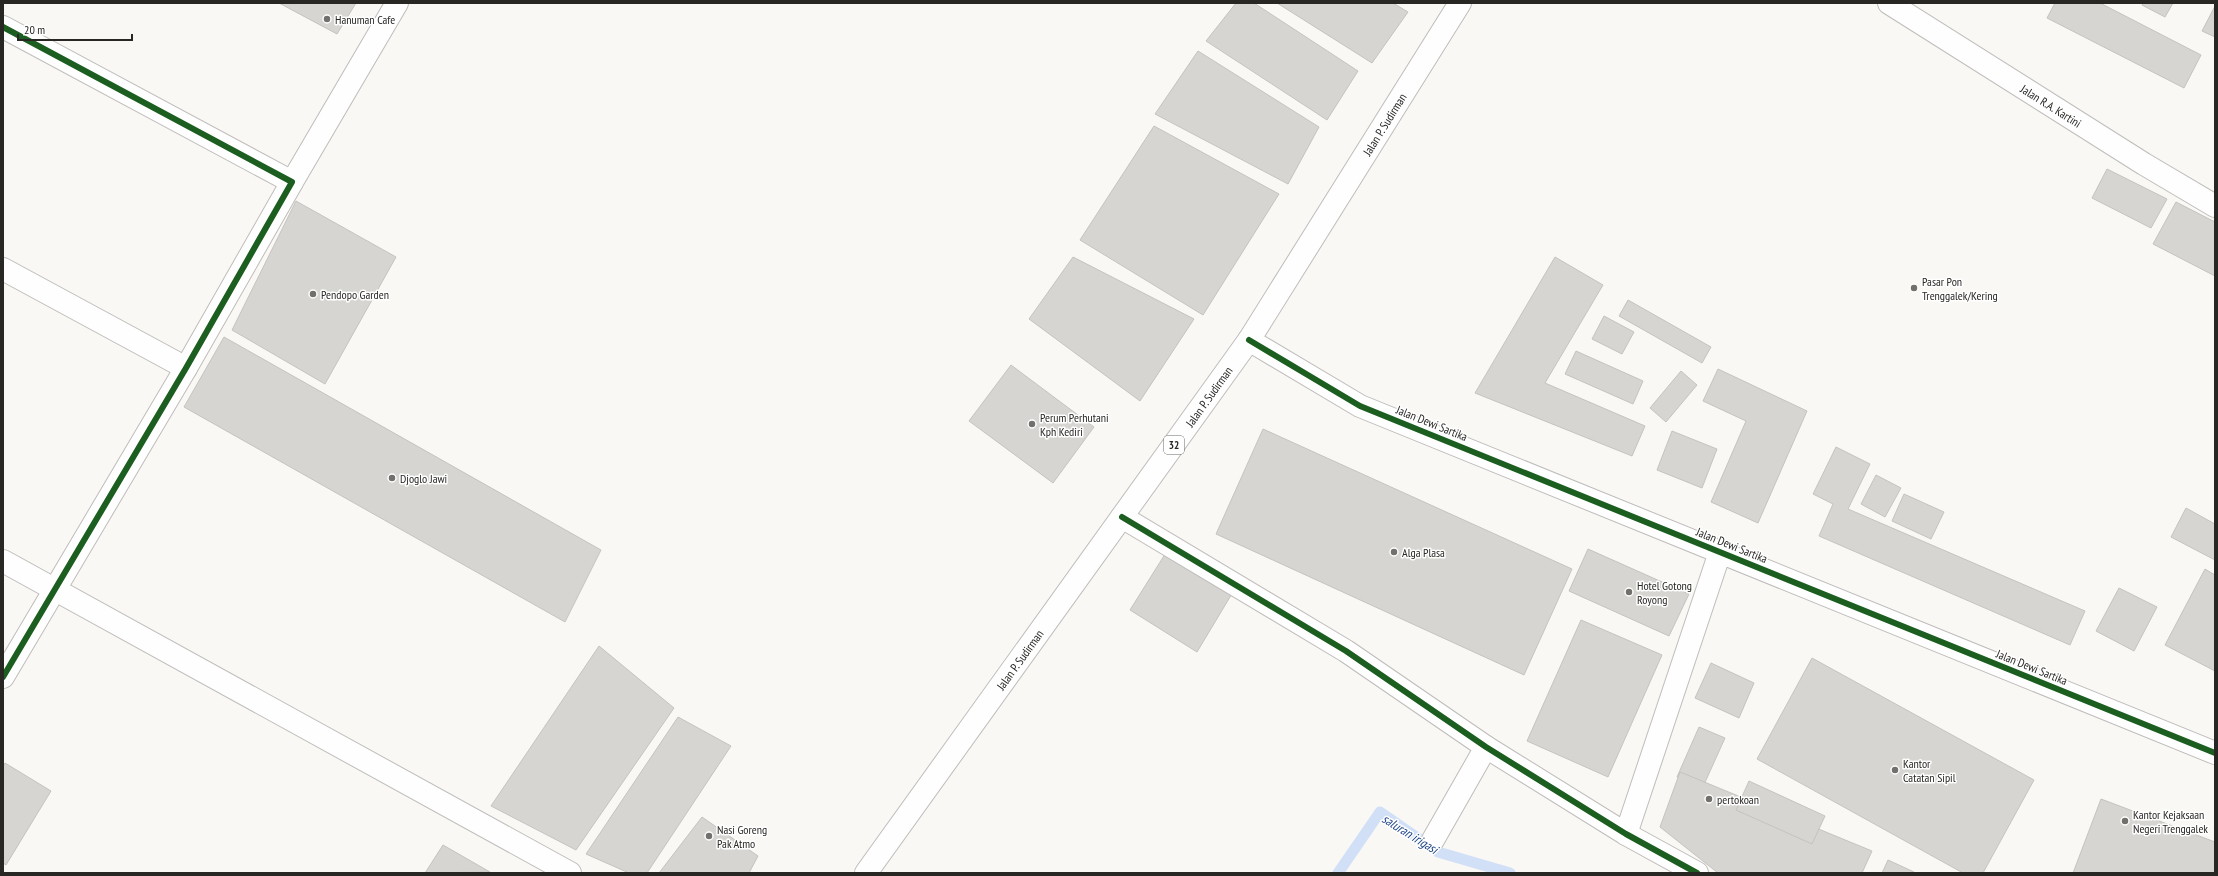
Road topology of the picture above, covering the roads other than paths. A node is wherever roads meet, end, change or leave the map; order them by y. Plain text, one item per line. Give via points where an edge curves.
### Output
1 (397, 3) edge
2 (1460, 3) edge
3 (1889, 3) edge
4 (3, 27) edge
5 (292, 182) junction
6 (2215, 206) edge
7 (3, 269) edge
8 (1249, 340) junction
9 (186, 368) junction
10 (1122, 517) junction
11 (1720, 552) junction
12 (3, 561) edge
13 (54, 588) junction
14 (3, 677) edge
15 (1486, 747) junction
16 (2215, 753) edge
17 (1626, 834) junction
18 (1433, 840) dead end
19 (570, 873) edge
20 (866, 873) edge
21 (1697, 873) edge

1 - 5 main road
2 - 8 main road, Jalan P. Sudirman / 32
3 - 6 main road, Jalan R.A. Kartini
4 - 5 main road
5 - 9 main road
7 - 9 main road
8 - 10 main road, Jalan P. Sudirman / 32
8 - 11 main road, Jalan Dewi Sartika via 1360,406
9 - 13 main road
10 - 15 main road via 1346,651
10 - 20 main road, Jalan P. Sudirman / 32
11 - 16 main road, Jalan Dewi Sartika
11 - 17 main road
12 - 13 main road
13 - 14 main road
13 - 19 main road
15 - 17 main road
15 - 18 main road
17 - 21 main road

